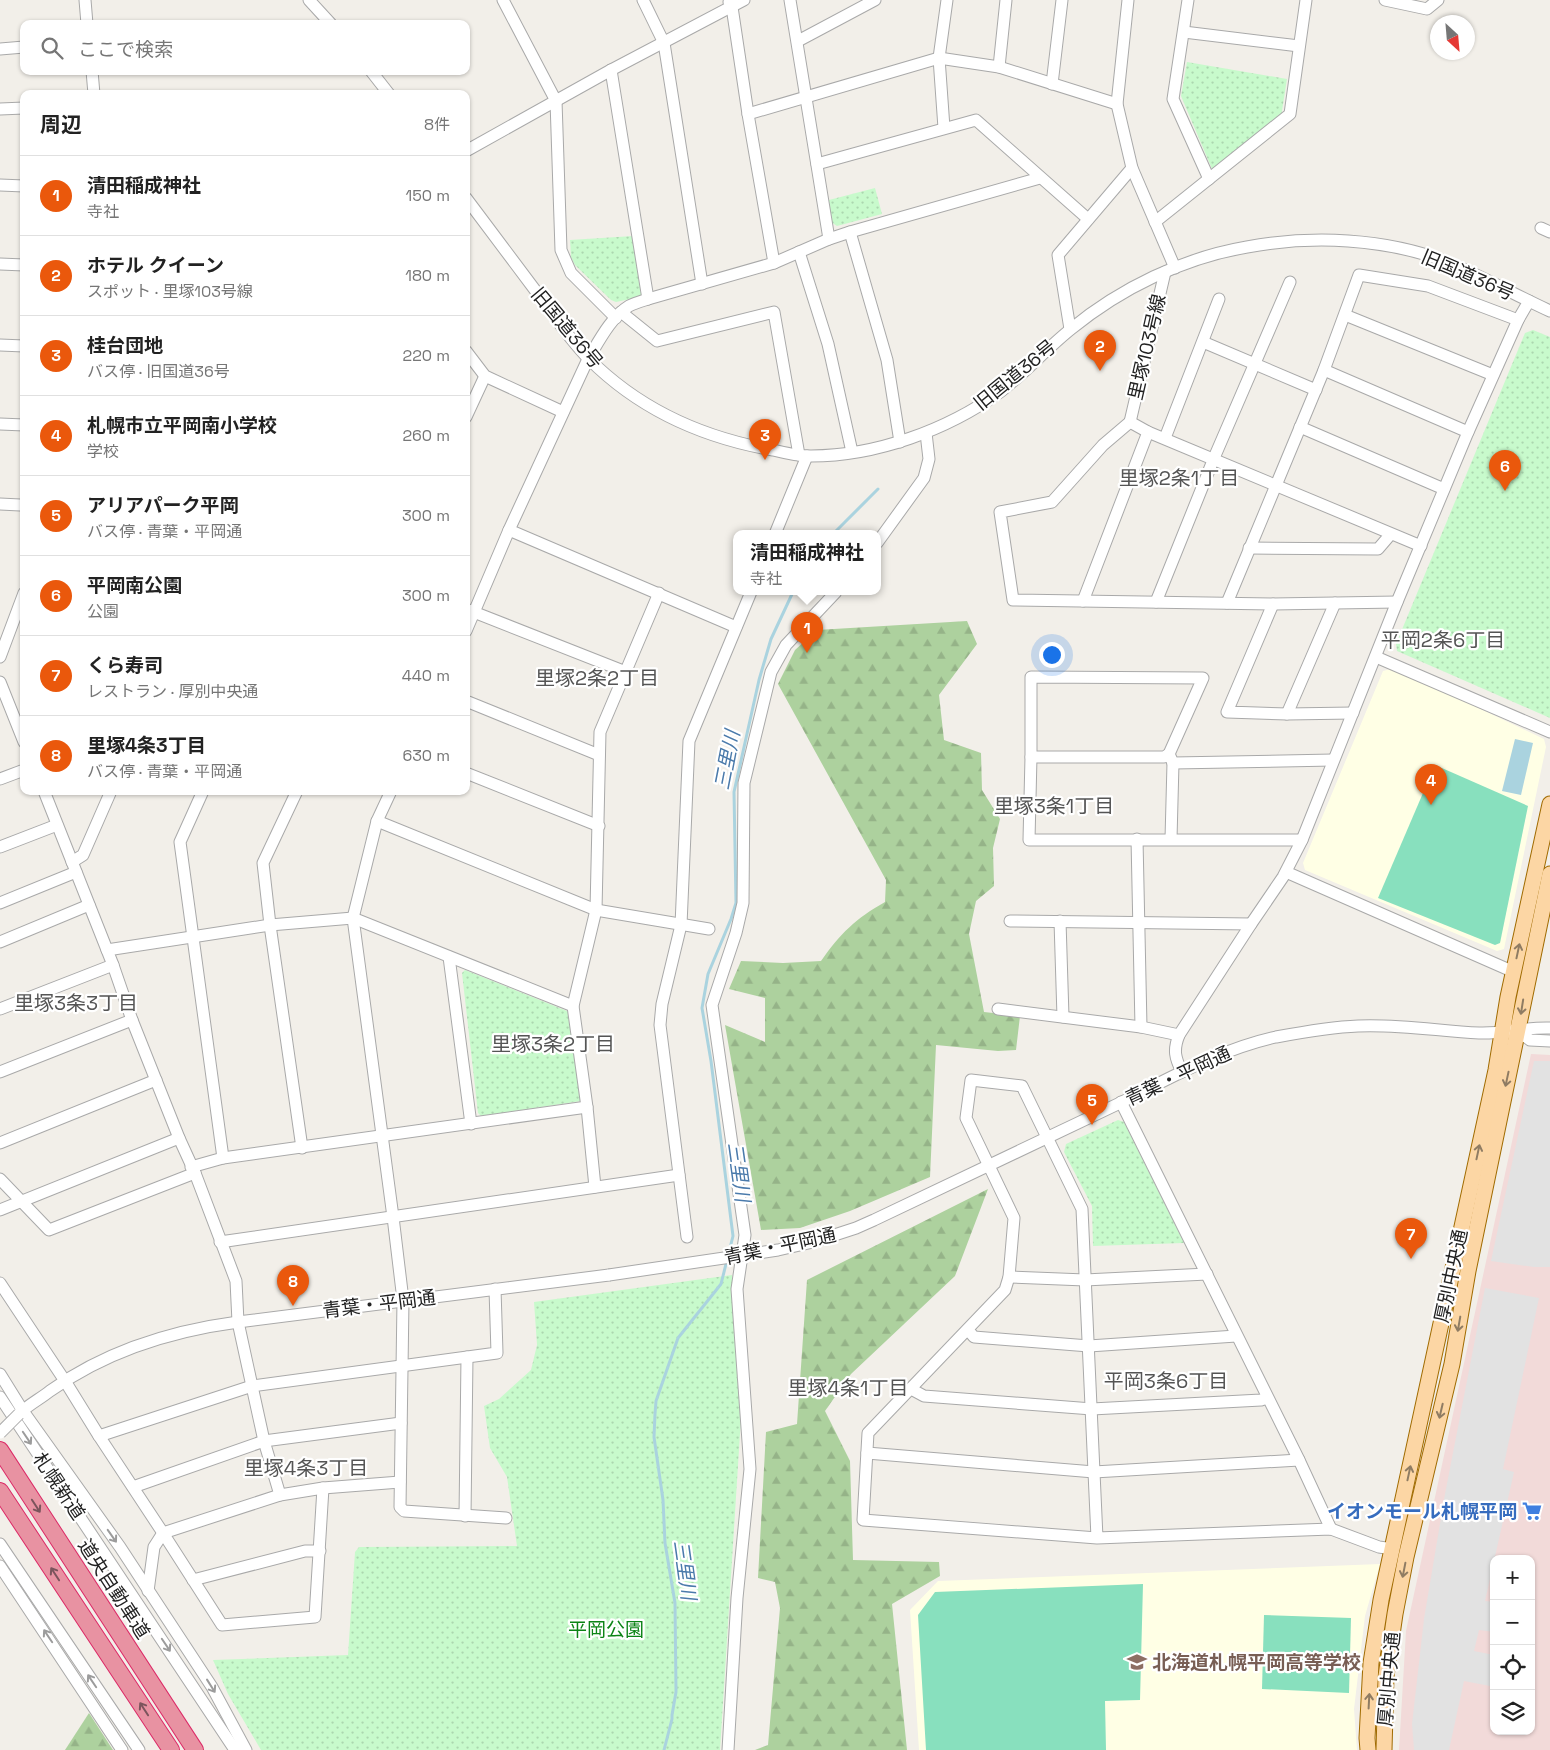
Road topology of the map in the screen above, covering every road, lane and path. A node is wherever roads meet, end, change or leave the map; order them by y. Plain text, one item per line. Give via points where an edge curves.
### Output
1 (85, 0) edge
2 (310, 0) edge
3 (503, 0) edge
4 (643, 0) edge
5 (744, 0) edge
6 (790, 0) edge
7 (875, 0) edge
8 (947, 0) edge
9 (1006, 0) edge
10 (1062, 0) edge
11 (1128, 0) edge
12 (1188, 0) edge
13 (1306, 0) edge
14 (1385, 0) edge
15 (1438, 0) edge
16 (730, 3) edge
17 (87, 20) edge
18 (328, 20) edge
19 (1184, 32) junction
20 (798, 41) junction
21 (664, 43) junction
22 (1299, 46) junction
23 (20, 47) edge
24 (0, 49) edge
25 (940, 58) junction
26 (999, 66) junction
27 (612, 70) junction
28 (92, 75) edge
29 (374, 75) edge
30 (1052, 84) junction
31 (94, 90) edge
32 (386, 90) edge
33 (806, 96) junction
34 (556, 101) junction
35 (1117, 104) junction
36 (20, 108) edge
37 (0, 110) edge
38 (748, 114) junction
39 (944, 128) junction
40 (470, 149) edge
41 (817, 164) junction
42 (1132, 168) junction
43 (1040, 178) junction
44 (1209, 179) junction
45 (0, 185) edge
46 (20, 186) edge
47 (470, 203) edge
48 (1088, 219) junction
49 (1155, 222) junction
50 (850, 232) junction
51 (829, 239) junction
52 (799, 252) junction
53 (774, 263) junction
54 (0, 264) edge
55 (20, 265) edge
56 (1170, 270) junction
57 (1290, 282) dead end
58 (702, 284) junction
59 (648, 299) junction
60 (1219, 299) dead end
61 (1529, 301) junction
62 (1550, 311) edge
63 (619, 315) junction
64 (1345, 315) junction
65 (1518, 320) junction
66 (1070, 329) junction
67 (1203, 342) junction
68 (0, 345) edge
69 (20, 346) edge
70 (470, 356) edge
71 (588, 359) junction
72 (1254, 362) junction
73 (1324, 370) junction
74 (1493, 375) junction
75 (485, 376) junction
76 (1316, 390) junction
77 (470, 408) edge
78 (563, 412) junction
79 (1130, 422) junction
80 (0, 424) edge
81 (20, 425) edge
82 (1300, 428) junction
83 (926, 432) junction
84 (1148, 432) junction
85 (1468, 432) junction
86 (1165, 438) junction
87 (900, 442) junction
88 (852, 452) junction
89 (803, 455) junction
90 (1214, 458) junction
91 (1277, 485) junction
92 (1444, 489) junction
93 (0, 504) edge
94 (20, 505) dead end
95 (509, 530) junction
96 (776, 530) edge
97 (1390, 534) junction
98 (881, 537) edge
99 (1421, 546) junction
100 (1249, 548) junction
101 (659, 593) junction
102 (750, 595) edge
103 (833, 595) edge
104 (1083, 601) junction
105 (1156, 602) junction
106 (1397, 602) junction
107 (1227, 603) junction
108 (1335, 603) junction
109 (20, 604) edge
110 (1273, 604) junction
111 (470, 611) edge
112 (736, 627) junction
113 (0, 657) edge
114 (1376, 657) junction
115 (626, 672) junction
116 (0, 682) edge
117 (470, 703) edge
118 (1353, 713) junction
119 (1287, 714) junction
120 (20, 732) edge
121 (1550, 732) edge
122 (599, 755) junction
123 (1031, 757) junction
124 (1171, 758) junction
125 (1333, 760) junction
126 (20, 772) edge
127 (470, 775) edge
128 (0, 779) edge
129 (45, 795) edge
130 (109, 795) edge
131 (201, 795) edge
132 (294, 795) edge
133 (389, 795) edge
134 (1550, 804) edge
135 (377, 821) junction
136 (57, 826) junction
137 (599, 826) junction
138 (1137, 839) junction
139 (1172, 839) junction
140 (1302, 840) junction
141 (0, 847) edge
142 (74, 867) junction
143 (1286, 872) junction
144 (1550, 874) edge
145 (0, 903) edge
146 (89, 905) junction
147 (596, 910) junction
148 (353, 918) junction
149 (1010, 921) dead end
150 (1060, 921) junction
151 (1140, 922) junction
152 (1251, 924) junction
153 (270, 925) junction
154 (681, 925) junction
155 (709, 929) dead end
156 (194, 935) junction
157 (0, 942) edge
158 (107, 950) junction
159 (449, 957) junction
160 (113, 965) junction
161 (1514, 972) junction
162 (573, 1006) junction
163 (0, 1009) edge
164 (998, 1009) dead end
165 (1064, 1017) junction
166 (132, 1020) junction
167 (1141, 1027) junction
168 (1550, 1028) edge
169 (1518, 1031) junction
170 (1502, 1033) junction
171 (1179, 1035) junction
172 (1550, 1041) edge
173 (0, 1072) edge
174 (1182, 1072) junction
175 (156, 1080) junction
176 (1121, 1102) junction
177 (587, 1107) junction
178 (471, 1124) junction
179 (382, 1137) junction
180 (1048, 1137) junction
181 (179, 1138) junction
182 (0, 1143) edge
183 (302, 1148) junction
184 (223, 1158) junction
185 (988, 1166) junction
186 (193, 1170) junction
187 (679, 1175) junction
188 (0, 1179) edge
189 (595, 1187) junction
190 (21, 1201) junction
191 (0, 1210) edge
192 (394, 1217) junction
193 (686, 1237) dead end
194 (220, 1242) junction
195 (1207, 1274) junction
196 (1009, 1277) junction
197 (1085, 1280) junction
198 (0, 1283) edge
199 (495, 1289) junction
200 (403, 1300) junction
201 (238, 1322) junction
202 (968, 1330) junction
203 (1236, 1336) junction
204 (1089, 1346) junction
205 (467, 1357) junction
206 (402, 1366) junction
207 (0, 1374) edge
208 (65, 1380) junction
209 (252, 1386) junction
210 (911, 1389) junction
211 (0, 1397) edge
212 (1267, 1398) junction
213 (1092, 1409) junction
214 (21, 1412) junction
215 (401, 1423) junction
216 (0, 1434) edge
217 (99, 1436) junction
218 (264, 1441) junction
219 (0, 1450) edge
220 (867, 1453) junction
221 (1299, 1460) junction
222 (1094, 1472) junction
223 (400, 1482) junction
224 (133, 1487) junction
225 (323, 1488) junction
226 (0, 1491) edge
227 (280, 1495) junction
228 (465, 1516) junction
229 (506, 1518) dead end
230 (1331, 1529) junction
231 (163, 1533) junction
232 (1097, 1538) junction
233 (0, 1544) edge
234 (1393, 1549) junction
235 (320, 1551) junction
236 (0, 1566) edge
237 (193, 1580) junction
238 (148, 1591) junction
239 (122, 1750) edge
240 (139, 1750) edge
241 (171, 1750) edge
242 (194, 1750) edge
243 (235, 1750) edge
244 (246, 1750) edge
245 (728, 1750) edge
246 (1368, 1750) edge
247 (1384, 1750) edge

1 - 17 street
2 - 18 street
3 - 34 street
4 - 21 street
5 - 16 street
6 - 20 street
7 - 20 street
8 - 25 street
9 - 26 street
10 - 30 street
11 - 35 street
12 - 19 street
13 - 22 street
14 - 15 street via 1427,8
16 - 21 street
16 - 38 street
19 - 22 street
19 - 44 street via 1173,100
20 - 33 street
21 - 27 street
21 - 58 street
22 - 44 street via 1290,114
23 - 24 street
25 - 26 street
25 - 33 street
25 - 39 street
26 - 30 street
27 - 34 street
27 - 59 street
28 - 31 street
29 - 32 street
30 - 35 street
33 - 38 street
33 - 41 street
34 - 40 street
34 - 63 street via 561,250 571,273
35 - 42 street
36 - 37 street
38 - 53 street
39 - 41 street
39 - 43 street via 976,120
41 - 51 street
42 - 48 street
42 - 49 street
43 - 48 street
43 - 50 street
44 - 49 street
45 - 46 street
47 - 71 street, 旧国道36号
48 - 66 street via 1058,255
49 - 56 street
50 - 51 street
50 - 87 street via 887,360
51 - 52 street
52 - 53 street
52 - 88 street via 828,344
53 - 58 street
54 - 55 street
56 - 61 street, 旧国道36号 via 1247,247 1300,241 1347,242 1392,247 1430,256
56 - 66 street, 旧国道36号 via 1120,295
56 - 79 street, 里塚103号線
57 - 72 street
58 - 59 street
59 - 63 street via 630,305
60 - 67 street
61 - 62 street, 旧国道36号
61 - 65 street
63 - 71 street
63 - 89 street via 658,341 774,312
64 - 65 street via 1359,274 1428,286
64 - 73 street
64 - 74 street
65 - 74 street
66 - 83 street, 旧国道36号 via 1003,390 959,418
67 - 72 street
67 - 86 street
68 - 69 street
70 - 75 street
71 - 78 street
71 - 89 street, 旧国道36号 via 634,395 685,425 753,447
72 - 76 street
72 - 90 street
73 - 76 street
73 - 85 street
74 - 85 street
75 - 77 street
75 - 78 street
76 - 82 street
78 - 95 street
79 - 84 street
79 - 104 street via 1103,445 1052,502 1000,512 1013,600
80 - 81 street
82 - 91 street
82 - 92 street
83 - 87 street, 旧国道36号
83 - 98 street via 929,459 924,478
84 - 86 street
84 - 104 street
85 - 92 street
86 - 90 street
87 - 88 street, 旧国道36号
88 - 89 street, 旧国道36号
89 - 96 street
90 - 91 street
90 - 105 street
91 - 97 street
91 - 100 street
92 - 99 street
93 - 94 street
95 - 101 street
95 - 111 street
97 - 99 street
97 - 100 street via 1378,549
99 - 106 street
100 - 107 street
101 - 112 street
101 - 115 street
102 - 112 street
103 - 245 street via 786,646 771,672 744,783 742,903 736,933 712,1004 745,1235 737,1289 750,1469 737,1598
104 - 105 street
105 - 107 street
106 - 108 street
106 - 114 street
107 - 110 street
108 - 110 street
108 - 119 street
109 - 113 street
110 - 119 street via 1228,712
111 - 115 street
112 - 154 street via 689,741
114 - 118 street
114 - 121 street
115 - 122 street via 600,732
116 - 120 street
117 - 122 street
118 - 119 street
118 - 125 street
122 - 137 street
123 - 124 street
123 - 124 street via 1031,677 1203,678
123 - 138 street via 1030,840
124 - 125 street
124 - 139 street
125 - 140 street
126 - 128 street
127 - 137 street
129 - 136 street
130 - 142 street via 83,855
131 - 156 street via 180,842
132 - 153 street via 263,863
133 - 135 street
161 -> 134 main road, 厚別中央通
135 - 147 street
135 - 148 street
136 - 141 street
136 - 142 street
137 - 147 street
138 - 139 street
138 - 151 street
139 - 140 street
140 - 143 street
142 - 145 street
142 - 146 street
143 - 152 street
143 - 161 street
144 -> 169 main road, 厚別中央通
146 - 157 street
146 - 158 street
147 - 154 street
147 - 162 street
148 - 153 street
148 - 159 street
148 - 179 street
149 - 150 street
150 - 151 street
150 - 165 street
151 - 152 street
151 - 167 street
152 - 171 street
153 - 156 street
153 - 183 street
154 - 155 street
154 - 187 street via 660,1025
156 - 158 street
156 - 184 street
158 - 160 street
159 - 162 street
159 - 178 street
160 - 163 street
160 - 166 street
161 - 170 main road, 厚別中央通
162 - 177 street
164 - 165 street
165 - 167 street
166 - 173 street
166 - 175 street
167 - 171 street
168 - 169 street, 青葉・平岡通 via 1533,1027
169 - 170 street, 青葉・平岡通
169 - 172 street via 1530,1040
169 -> 247 main road, 厚別中央通 via 1452,1364 1397,1604 1386,1676
170 - 174 street, 青葉・平岡通 via 1367,1026 1307,1032 1245,1046
234 -> 170 main road, 厚別中央通
171 - 174 street via 1174,1058
174 - 176 street, 青葉・平岡通
175 - 181 street
175 - 182 street
176 - 180 street, 青葉・平岡通
176 - 195 street
177 - 178 street
177 - 189 street
178 - 179 street
179 - 183 street
179 - 192 street
180 - 185 street, 青葉・平岡通
180 - 185 street via 1022,1086 971,1080 966,1118
180 - 197 street via 1082,1209
181 - 186 street
181 - 190 street
183 - 184 street
184 - 186 street
185 - 196 street via 1014,1218
185 - 199 street, 青葉・平岡通, bridge via 856,1228 813,1242 778,1250
186 - 190 street via 49,1230
186 - 194 street
187 - 189 street
187 - 193 street
188 - 190 street
189 - 192 street
190 - 191 street
192 - 194 street
192 - 200 street
194 - 201 street via 236,1281
195 - 197 street
195 - 203 street
196 - 197 street
196 - 202 street via 1006,1290
197 - 204 street
198 - 208 street
199 - 200 street, 青葉・平岡通
199 - 205 street via 497,1353
200 - 201 street, 青葉・平岡通
200 - 206 street
201 - 208 street, 青葉・平岡通 via 141,1343
201 - 209 street
202 - 204 street via 974,1338
202 - 210 street
203 - 204 street
203 - 212 street
204 - 213 street
205 - 206 street
205 - 228 street
206 - 209 street
206 - 215 street
207 - 214 street
208 - 214 street, 青葉・平岡通
208 - 217 street
209 - 217 street
209 - 218 street
210 - 213 street via 924,1396
210 - 220 street via 868,1433
211 -> 243 street, 札幌新道
212 - 213 street
212 - 221 street
213 - 222 street
214 - 216 street, 青葉・平岡通, bridge
214 -> 238 street
215 - 218 street
215 - 223 street
217 - 224 street
218 - 224 street
218 - 227 street
219 -> 242 highway, 道央自動車道
220 - 222 street
220 - 232 street via 863,1520
221 - 222 street
221 - 230 street
222 - 232 street
223 - 225 street
223 - 228 street via 400,1507 404,1511
224 - 231 street
225 - 227 street
225 - 235 street
241 -> 226 highway
227 - 231 street
228 - 229 street
230 - 232 street
230 - 234 street
231 - 237 street
231 - 238 street via 154,1547
240 -> 233 street
246 -> 234 main road, 厚別中央通 via 1372,1664 1381,1600
235 - 237 street via 305,1551
235 - 237 street via 315,1617 222,1625
239 -> 236 street
238 -> 244 street via 212,1687

